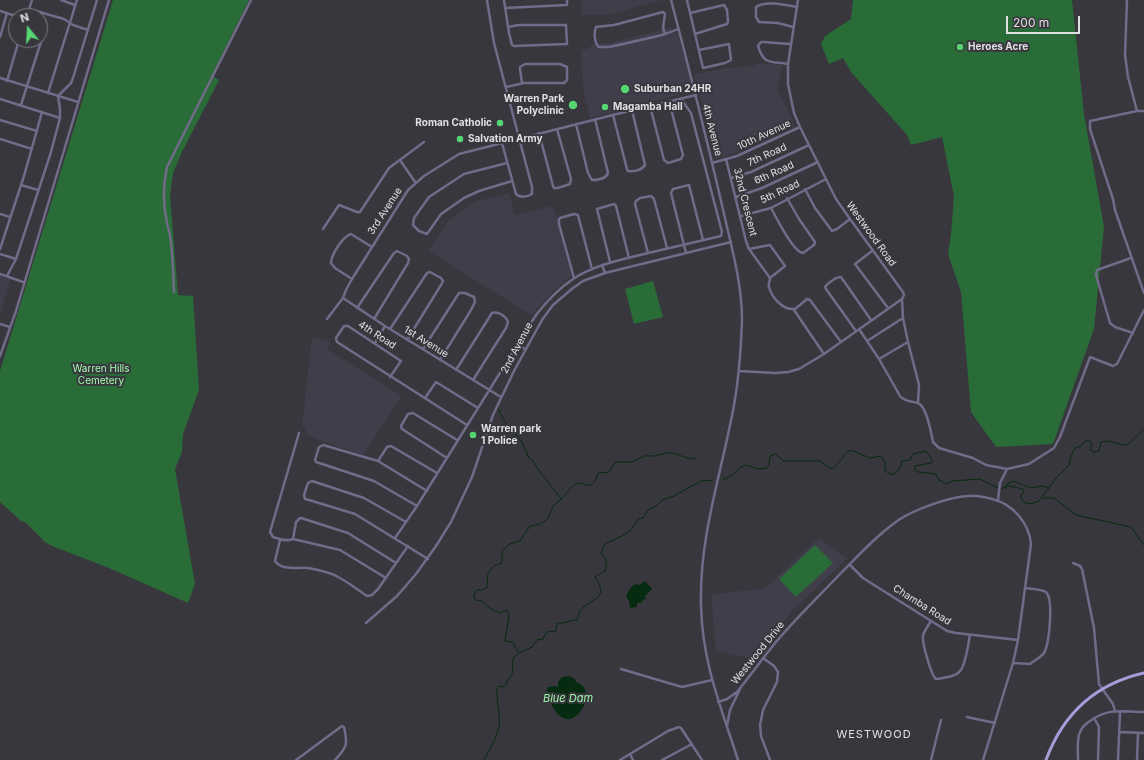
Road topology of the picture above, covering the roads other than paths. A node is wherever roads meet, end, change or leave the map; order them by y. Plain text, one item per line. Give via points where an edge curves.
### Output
1 (61, 0) edge
2 (77, 0) edge
3 (97, 0) edge
4 (109, 0) edge
5 (251, 0) edge
6 (487, 0) edge
7 (504, 0) edge
8 (567, 0) edge
9 (671, 0) edge
10 (687, 0) edge
11 (798, 0) edge
12 (1126, 0) edge
13 (76, 5) junction
14 (797, 7) junction
15 (505, 8) junction
16 (0, 11) edge
17 (690, 13) junction
18 (7, 14) joint
19 (48, 14) edge
20 (70, 23) junction
21 (508, 27) junction
22 (794, 27) junction
23 (678, 29) junction
24 (88, 30) junction
25 (665, 34) junction
26 (695, 34) junction
27 (0, 37) edge
28 (790, 44) junction
29 (17, 48) edge
30 (39, 48) edge
31 (699, 50) junction
32 (788, 64) junction
33 (0, 78) edge
34 (7, 80) junction
35 (522, 83) junction
36 (27, 87) junction
37 (506, 87) junction
38 (48, 93) junction
39 (58, 96) junction
40 (696, 96) junction
41 (1, 99) edge
42 (681, 99) junction
43 (669, 101) junction
44 (78, 102) junction
45 (0, 103) edge
46 (21, 105) junction
47 (650, 106) junction
48 (632, 110) junction
49 (1137, 111) junction
50 (1144, 111) edge
51 (42, 112) junction
52 (613, 115) junction
53 (60, 118) junction
54 (595, 119) junction
55 (0, 120) edge
56 (576, 124) junction
57 (800, 127) junction
58 (557, 129) junction
59 (37, 131) junction
60 (539, 133) junction
61 (519, 138) junction
62 (0, 139) edge
63 (424, 142) dead end
64 (502, 143) junction
65 (809, 145) junction
66 (32, 149) junction
67 (726, 159) junction
68 (400, 160) junction
69 (818, 162) junction
70 (507, 163) junction
71 (712, 163) junction
72 (730, 178) junction
73 (826, 179) junction
74 (512, 181) junction
75 (415, 182) junction
76 (21, 185) junction
77 (805, 189) junction
78 (38, 190) junction
79 (736, 197) junction
80 (788, 198) junction
81 (771, 208) junction
82 (0, 214) edge
83 (741, 216) junction
84 (10, 217) junction
85 (850, 219) junction
86 (323, 229) dead end
87 (0, 234) edge
88 (4, 236) junction
89 (722, 236) junction
90 (703, 240) junction
91 (732, 242) junction
92 (684, 244) junction
93 (724, 244) junction
94 (372, 247) junction
95 (667, 248) junction
96 (749, 249) junction
97 (0, 250) edge
98 (872, 250) junction
99 (686, 252) junction
100 (648, 253) junction
101 (0, 254) edge
102 (629, 258) junction
103 (1131, 258) junction
104 (16, 259) junction
105 (610, 262) junction
106 (602, 265) junction
107 (592, 269) junction
108 (605, 273) junction
109 (0, 274) edge
110 (7, 276) junction
111 (574, 278) junction
112 (770, 278) junction
113 (352, 279) junction
114 (23, 282) junction
115 (174, 292) dead end
116 (1144, 292) edge
117 (343, 298) junction
118 (902, 299) junction
119 (357, 308) junction
120 (888, 308) junction
121 (794, 309) junction
122 (1144, 310) edge
123 (904, 318) junction
124 (327, 319) dead end
125 (374, 319) junction
126 (871, 320) junction
127 (0, 324) edge
128 (385, 326) junction
129 (10, 327) junction
130 (390, 329) junction
131 (857, 330) junction
132 (1133, 333) junction
133 (407, 340) junction
134 (867, 341) junction
135 (841, 342) junction
136 (908, 342) junction
137 (375, 343) junction
138 (518, 345) junction
139 (423, 349) junction
140 (525, 349) junction
141 (824, 354) junction
142 (0, 356) edge
143 (879, 359) junction
144 (440, 360) junction
145 (456, 370) junction
146 (739, 371) junction
147 (390, 376) junction
148 (473, 380) junction
149 (489, 390) junction
150 (502, 397) junction
151 (425, 398) junction
152 (918, 403) junction
153 (478, 408) junction
154 (467, 425) junction
155 (299, 433) dead end
156 (457, 440) junction
157 (447, 458) junction
158 (378, 461) junction
159 (1007, 470) junction
160 (437, 473) junction
161 (426, 491) junction
162 (998, 500) junction
163 (417, 506) junction
164 (406, 522) junction
165 (395, 538) junction
166 (293, 539) junction
167 (280, 540) junction
168 (408, 546) junction
169 (428, 559) junction
170 (396, 563) junction
171 (1073, 563) dead end
172 (850, 565) junction
173 (386, 578) junction
174 (1025, 588) junction
175 (931, 621) junction
176 (366, 623) dead end
177 (970, 635) junction
178 (1018, 640) junction
179 (763, 658) junction
180 (1013, 662) junction
181 (621, 669) dead end
182 (1144, 672) edge
183 (712, 680) junction
184 (1103, 688) junction
185 (740, 689) junction
186 (718, 702) junction
187 (1116, 711) junction
188 (1120, 712) junction
189 (1144, 712) edge
190 (967, 717) dead end
191 (1094, 718) junction
192 (941, 720) dead end
193 (995, 723) junction
194 (727, 727) junction
195 (1119, 732) junction
196 (1138, 733) junction
197 (1144, 733) edge
198 (692, 744) junction
199 (630, 754) junction
200 (296, 760) edge
201 (335, 760) edge
202 (620, 760) edge
203 (633, 760) edge
204 (662, 760) edge
205 (702, 760) edge
206 (738, 760) edge
207 (770, 760) edge
208 (931, 760) edge
209 (983, 760) edge
210 (1046, 760) edge
211 (1078, 760) edge
212 (1098, 760) edge
213 (1118, 760) edge
214 (1137, 760) edge

1 - 13 street
2 - 13 street
3 - 24 street
4 - 44 street
5 - 115 street via 168,167 164,193
6 - 37 street via 494,43
7 - 15 street
8 - 15 street via 567,5
9 - 23 street, 4th Avenue
10 - 17 street
11 - 14 street, Westwood Road
12 - 49 street via 1125,55
13 - 20 street
14 - 22 street, Westwood Road
14 - 22 street via 763,2 756,7 759,22
15 - 21 street
16 - 18 street
17 - 26 street
17 - 26 street via 724,5 727,10 727,24
18 - 27 street
19 - 20 street
20 - 24 street
20 - 38 street
21 - 21 street via 566,25 567,44 514,46
22 - 28 street, Westwood Road
23 - 25 street
23 - 40 street, 4th Avenue
24 - 39 street via 72,81
25 - 25 street via 665,14 662,12 596,27 595,43 599,47 609,47
26 - 31 street
28 - 32 street, Westwood Road
28 - 32 street via 761,42 758,46 765,60
29 - 34 street
30 - 36 street
31 - 31 street via 703,68 730,61 728,44
32 - 57 street, Westwood Road via 788,84
33 - 34 street
34 - 36 street
35 - 35 street via 564,83 567,80 567,67 560,64 525,64 520,66
35 - 37 street
36 - 38 street
36 - 46 street
37 - 61 street
38 - 39 street
39 - 44 street
39 - 53 street
40 - 42 street, 3rd Avenue
40 - 71 street, 4th Avenue
41 - 45 street
41 - 46 street
42 - 43 street, 3rd Avenue
42 - 89 street via 691,113
43 - 47 street, 3rd Avenue
43 - 47 street via 683,155 677,161 668,163 664,160
44 - 114 street
46 - 51 street
47 - 48 street, 3rd Avenue
48 - 52 street, 3rd Avenue
48 - 52 street via 646,165 631,172 626,169
49 - 50 street
49 - 103 street via 1090,121 1090,129
51 - 53 street
51 - 59 street
52 - 54 street, 3rd Avenue
53 - 78 street
54 - 56 street, 3rd Avenue
54 - 56 street via 608,174 605,178 592,180 588,173
55 - 59 street
56 - 58 street, 3rd Avenue
57 - 65 street, Westwood Road
57 - 67 street, 10th Avenue
58 - 60 street, 3rd Avenue
58 - 60 street via 571,179 570,184 558,188 553,186
59 - 66 street
60 - 61 street, 3rd Avenue
61 - 64 street, 3rd Avenue
61 - 74 street via 532,194 518,196
62 - 66 street
63 - 68 street
64 - 70 street
64 - 75 street, 3rd Avenue via 457,155
65 - 69 street, Westwood Road
65 - 72 street, 7th Road via 752,172
66 - 76 street
67 - 71 street, 10th Avenue
67 - 72 street, 32nd Crescent
68 - 75 street
68 - 86 street via 385,172 359,213 340,205
69 - 73 street, Westwood Road
69 - 79 street, 6th Road
70 - 74 street
70 - 74 street via 464,174 429,197 414,218 413,225 427,234 440,214 464,198
71 - 91 street, 4th Avenue
72 - 79 street, 32nd Crescent
73 - 77 street, 5th Road
73 - 85 street, Westwood Road
75 - 94 street, 3rd Avenue
76 - 78 street
76 - 84 street
77 - 80 street, 5th Road
77 - 85 street via 832,231
78 - 104 street
79 - 83 street, 32nd Crescent
80 - 81 street, 5th Road
80 - 81 street via 815,242 804,253 799,252 787,236
81 - 83 street, 5th Road
82 - 84 street
83 - 96 street, 32nd Crescent
84 - 88 street
85 - 98 street, Westwood Road
87 - 88 street
88 - 97 street
89 - 90 street
89 - 93 street
90 - 92 street
90 - 92 street via 689,185 672,191
91 - 93 street, 2nd Avenue
91 - 146 street, 4th Avenue via 742,314
92 - 95 street
92 - 99 street
93 - 99 street, 2nd Avenue
94 - 113 street, 3rd Avenue
94 - 113 street via 350,234 343,239 331,263
95 - 100 street
95 - 100 street via 654,199 651,196 640,198 635,204
96 - 112 street, 32nd Crescent
96 - 112 street, 32nd Crescent via 768,244 772,247 785,266
98 - 118 street, Westwood Road via 903,292
98 - 120 street via 856,264
99 - 108 street, 2nd Avenue
100 - 102 street
101 - 104 street
102 - 105 street
102 - 105 street via 614,204 597,210
103 - 116 street
103 - 132 street via 1097,270 1096,275 1110,323
104 - 110 street
105 - 106 street
106 - 107 street
106 - 108 street
107 - 111 street
107 - 111 street via 578,215 559,218
108 - 140 street, 2nd Avenue via 583,281 553,304
109 - 110 street
110 - 114 street
111 - 138 street via 543,306
112 - 121 street via 769,287 774,297 785,308
113 - 117 street, 3rd Avenue
114 - 129 street
117 - 119 street, 1st Avenue
117 - 124 street, 3rd Avenue
118 - 120 street
118 - 123 street, Westwood Road
119 - 125 street, 1st Avenue
119 - 125 street via 394,253 397,251 408,256 408,263
120 - 126 street
121 - 135 street via 805,300 809,300
121 - 141 street
122 - 132 street
123 - 134 street
123 - 136 street, Westwood Road
125 - 128 street, 1st Avenue
126 - 131 street
126 - 131 street via 840,278 825,285
127 - 129 street
128 - 130 street, 1st Avenue
128 - 137 street
129 - 142 street
130 - 133 street, 1st Avenue
130 - 133 street via 428,273 441,278 441,285
131 - 134 street
131 - 135 street
132 - 159 street via 1118,364 1112,366 1090,357 1054,448 1029,464
133 - 139 street, 1st Avenue
134 - 143 street
135 - 141 street
136 - 143 street
136 - 152 street, Westwood Road via 919,385
137 - 147 street, 4th Road via 401,360
137 - 147 street, 4th Road via 348,326 344,326 336,338 337,342
138 - 140 street
138 - 149 street
139 - 144 street, 1st Avenue
139 - 144 street via 459,293 474,298 471,310
140 - 150 street, 2nd Avenue
141 - 146 street via 788,372
143 - 152 street via 900,396 904,400
144 - 145 street, 1st Avenue
145 - 148 street, 1st Avenue
145 - 148 street via 492,313 506,318 506,328
146 - 183 street, 4th Avenue via 734,408 712,503 703,558 701,616 706,658
147 - 151 street
148 - 149 street, 1st Avenue
149 - 150 street, 1st Avenue
149 - 153 street
150 - 169 street, 2nd Avenue via 464,495
151 - 153 street via 436,382
151 - 154 street
152 - 159 street via 926,413 935,445 986,465
153 - 154 street
154 - 156 street
155 - 167 street via 270,529 273,537
156 - 157 street
156 - 157 street via 413,413 408,414 401,425 410,435
157 - 160 street
158 - 160 street via 387,447 391,446
158 - 161 street
158 - 163 street via 323,445 319,447 315,460 374,481
159 - 162 street via 1001,480
160 - 161 street
161 - 163 street
162 - 172 street, Westwood Drive via 964,496 915,511 880,535
162 - 174 street via 1018,516 1030,536 1031,548
163 - 164 street
164 - 165 street
164 - 165 street via 364,498 312,481 308,483 305,499 355,514
165 - 168 street
166 - 167 street
166 - 170 street via 296,522 301,518 348,532
166 - 173 street via 340,550
167 - 173 street via 275,561 278,565 329,573 368,596 378,589
168 - 169 street
168 - 170 street
169 - 176 street, 2nd Avenue via 397,596
170 - 173 street
171 - 184 street via 1082,570 1094,628 1099,684
172 - 175 street, Chamba Road via 863,578
172 - 179 street, Westwood Drive
174 - 178 street
174 - 180 street via 1044,591 1049,596 1051,612 1046,646 1044,653 1030,664
175 - 177 street, Chamba Road via 950,632
175 - 177 street via 923,640 932,674 936,679 961,671
177 - 178 street, Chamba Road
178 - 180 street
179 - 185 street, Westwood Drive
179 - 207 street via 778,672 777,682 763,710 760,725 761,736
180 - 193 street
181 - 183 street via 682,687
182 - 184 main road
183 - 186 street, 4th Avenue
184 - 187 street
184 - 210 main road via 1067,720
185 - 186 street, Westwood Drive via 734,695
185 - 194 street via 730,710
186 - 194 street
187 - 188 street
187 - 191 street via 1106,712
188 - 189 street
188 - 195 street
190 - 193 street
191 - 211 street via 1083,726 1080,733
191 - 212 street via 1099,727
192 - 208 street
193 - 209 street
194 - 206 street
195 - 196 street
195 - 213 street
196 - 197 street
196 - 214 street
198 - 199 street via 678,727
198 - 204 street
198 - 205 street
199 - 202 street
199 - 203 street
200 - 201 street via 342,726 347,742

